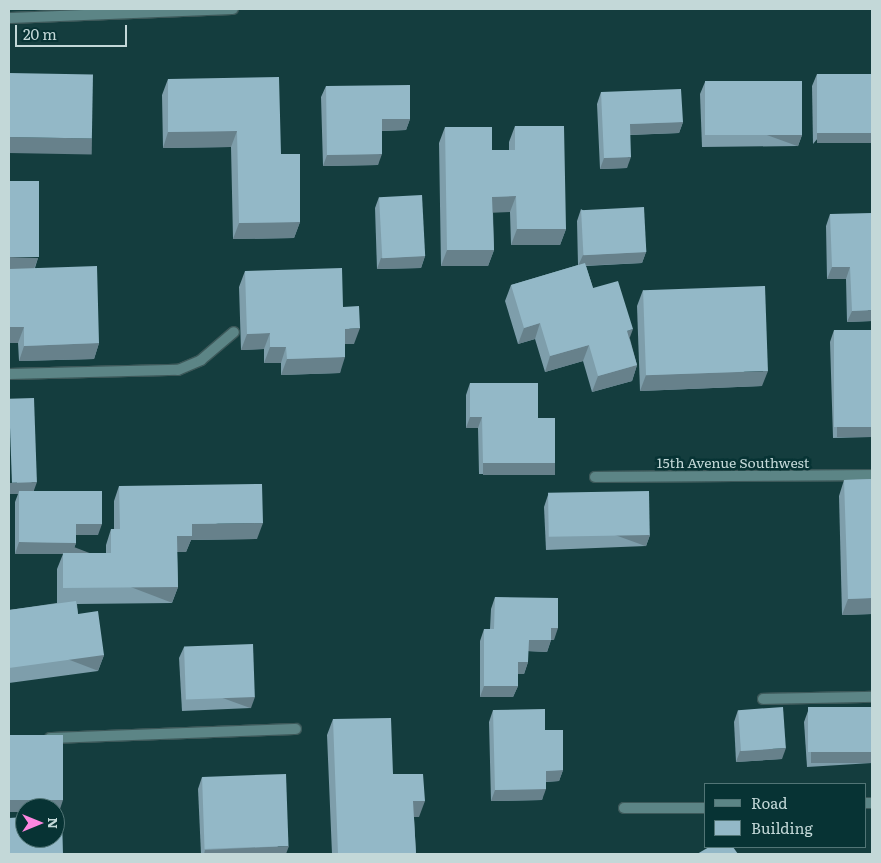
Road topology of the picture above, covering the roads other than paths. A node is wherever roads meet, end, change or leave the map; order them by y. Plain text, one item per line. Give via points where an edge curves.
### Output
1 (234, 9) edge
2 (9, 18) edge
3 (234, 332) dead end
4 (9, 374) edge
5 (872, 475) edge
6 (595, 477) dead end
7 (872, 698) edge
8 (763, 699) dead end
9 (296, 729) dead end
10 (38, 739) edge
11 (624, 808) dead end
12 (704, 808) edge

1 - 2 street
3 - 4 street via 201,360 178,370
5 - 6 street, 15th Avenue Southwest
7 - 8 street
9 - 10 street
11 - 12 street

